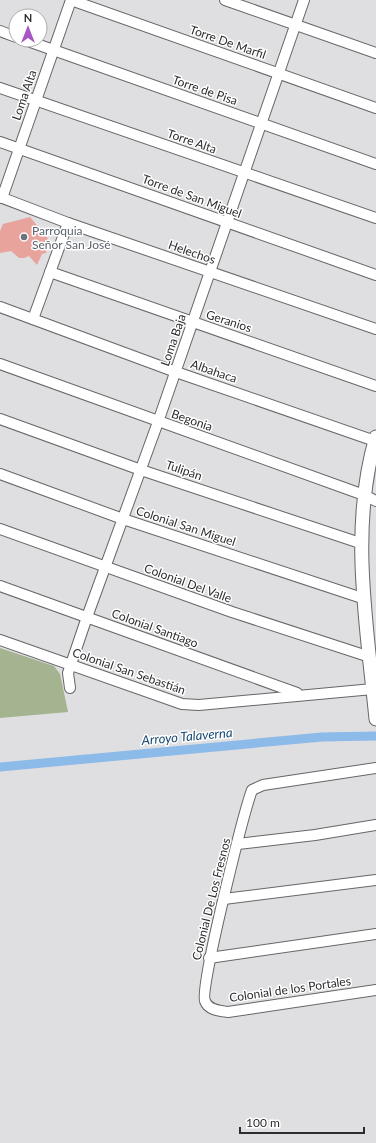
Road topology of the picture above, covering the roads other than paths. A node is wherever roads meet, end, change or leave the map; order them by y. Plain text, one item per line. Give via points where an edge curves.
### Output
1 (71, 0) edge
2 (224, 0) edge
3 (304, 0) edge
4 (295, 25) junction
5 (47, 48) edge
6 (53, 50) junction
7 (376, 53) edge
8 (278, 73) junction
9 (0, 88) edge
10 (36, 101) junction
11 (376, 108) edge
12 (261, 123) junction
13 (0, 142) edge
14 (19, 149) junction
15 (376, 164) edge
16 (245, 172) junction
17 (1, 197) edge
18 (376, 218) edge
19 (227, 222) junction
20 (68, 223) junction
21 (50, 272) junction
22 (211, 272) junction
23 (376, 275) edge
24 (0, 307) edge
25 (33, 319) junction
26 (192, 322) junction
27 (376, 329) edge
28 (0, 364) edge
29 (176, 372) junction
30 (376, 386) edge
31 (0, 418) edge
32 (158, 422) junction
33 (376, 439) edge
34 (141, 470) junction
35 (0, 474) edge
36 (364, 495) junction
37 (376, 501) edge
38 (123, 519) junction
39 (0, 530) edge
40 (360, 543) junction
41 (106, 567) junction
42 (0, 586) edge
43 (365, 600) junction
44 (87, 617) junction
45 (0, 640) edge
46 (370, 657) junction
47 (71, 664) junction
48 (70, 688) dead end
49 (373, 688) junction
50 (301, 694) junction
51 (376, 719) edge
52 (376, 768) edge
53 (376, 825) edge
54 (238, 844) junction
55 (376, 880) edge
56 (224, 899) junction
57 (376, 934) edge
58 (210, 958) junction
59 (376, 990) edge
60 (208, 1007) joint

1 - 6 street, Loma Alta
1 - 8 street, Torre De Marfil
2 - 4 street
3 - 4 street, Loma Baja
4 - 7 street
4 - 8 street, Loma Baja
5 - 6 street, Torre de Pisa
6 - 10 street, Loma Alta
6 - 12 street, Torre de Pisa
8 - 11 street, Torre De Marfil
8 - 12 street, Loma Baja
9 - 10 street, Torre Alta
10 - 14 street, Loma Alta
10 - 16 street, Torre Alta
12 - 15 street, Torre de Pisa
12 - 16 street, Loma Baja
13 - 14 street, Torre de San Miguel
14 - 17 street, Loma Alta
14 - 19 street, Torre de San Miguel
16 - 18 street, Torre Alta
16 - 19 street, Loma Baja
17 - 20 street, Helechos
19 - 22 street, Loma Baja
19 - 23 street, Torre de San Miguel
20 - 21 street
20 - 22 street, Helechos
21 - 25 street
21 - 26 street, Geranios
22 - 26 street, Loma Baja
22 - 27 street, Helechos
24 - 25 street, Albahaca
25 - 29 street, Albahaca
26 - 29 street, Loma Baja
26 - 30 street, Geranios
28 - 32 street, Begonia
29 - 32 street, Loma Baja
29 - 33 street, Albahaca
31 - 34 street, Tulipán
32 - 34 street, Loma Baja
32 - 36 street, Begonia
33 - 36 street
34 - 38 street, Loma Baja
34 - 40 street, Tulipán
35 - 38 street, Colonial San Miguel
36 - 37 street, Begonia
36 - 40 street
38 - 41 street, Loma Baja
38 - 43 street, Colonial San Miguel
39 - 41 street, Colonial Del Valle
40 - 43 street
41 - 44 street, Loma Baja
41 - 46 street, Colonial Del Valle
42 - 44 street, Colonial Santiago
43 - 46 street
44 - 47 street, Loma Baja
44 - 50 street, Colonial Santiago
45 - 47 street, Colonial San Sebastián
46 - 49 street
47 - 48 street, Loma Baja via 68,672
47 - 50 street, Colonial San Sebastián via 182,704 199,705
49 - 50 street, Colonial San Sebastián
49 - 51 street
52 - 54 street, Colonial De Los Fresnos via 263,785 252,790
53 - 54 street
54 - 56 street, Colonial De Los Fresnos
55 - 56 street
56 - 58 street, Colonial De Los Fresnos
57 - 58 street
58 - 60 street, Colonial De Los Fresnos via 204,991 204,1000
59 - 60 street, Colonial de los Portales via 228,1012

